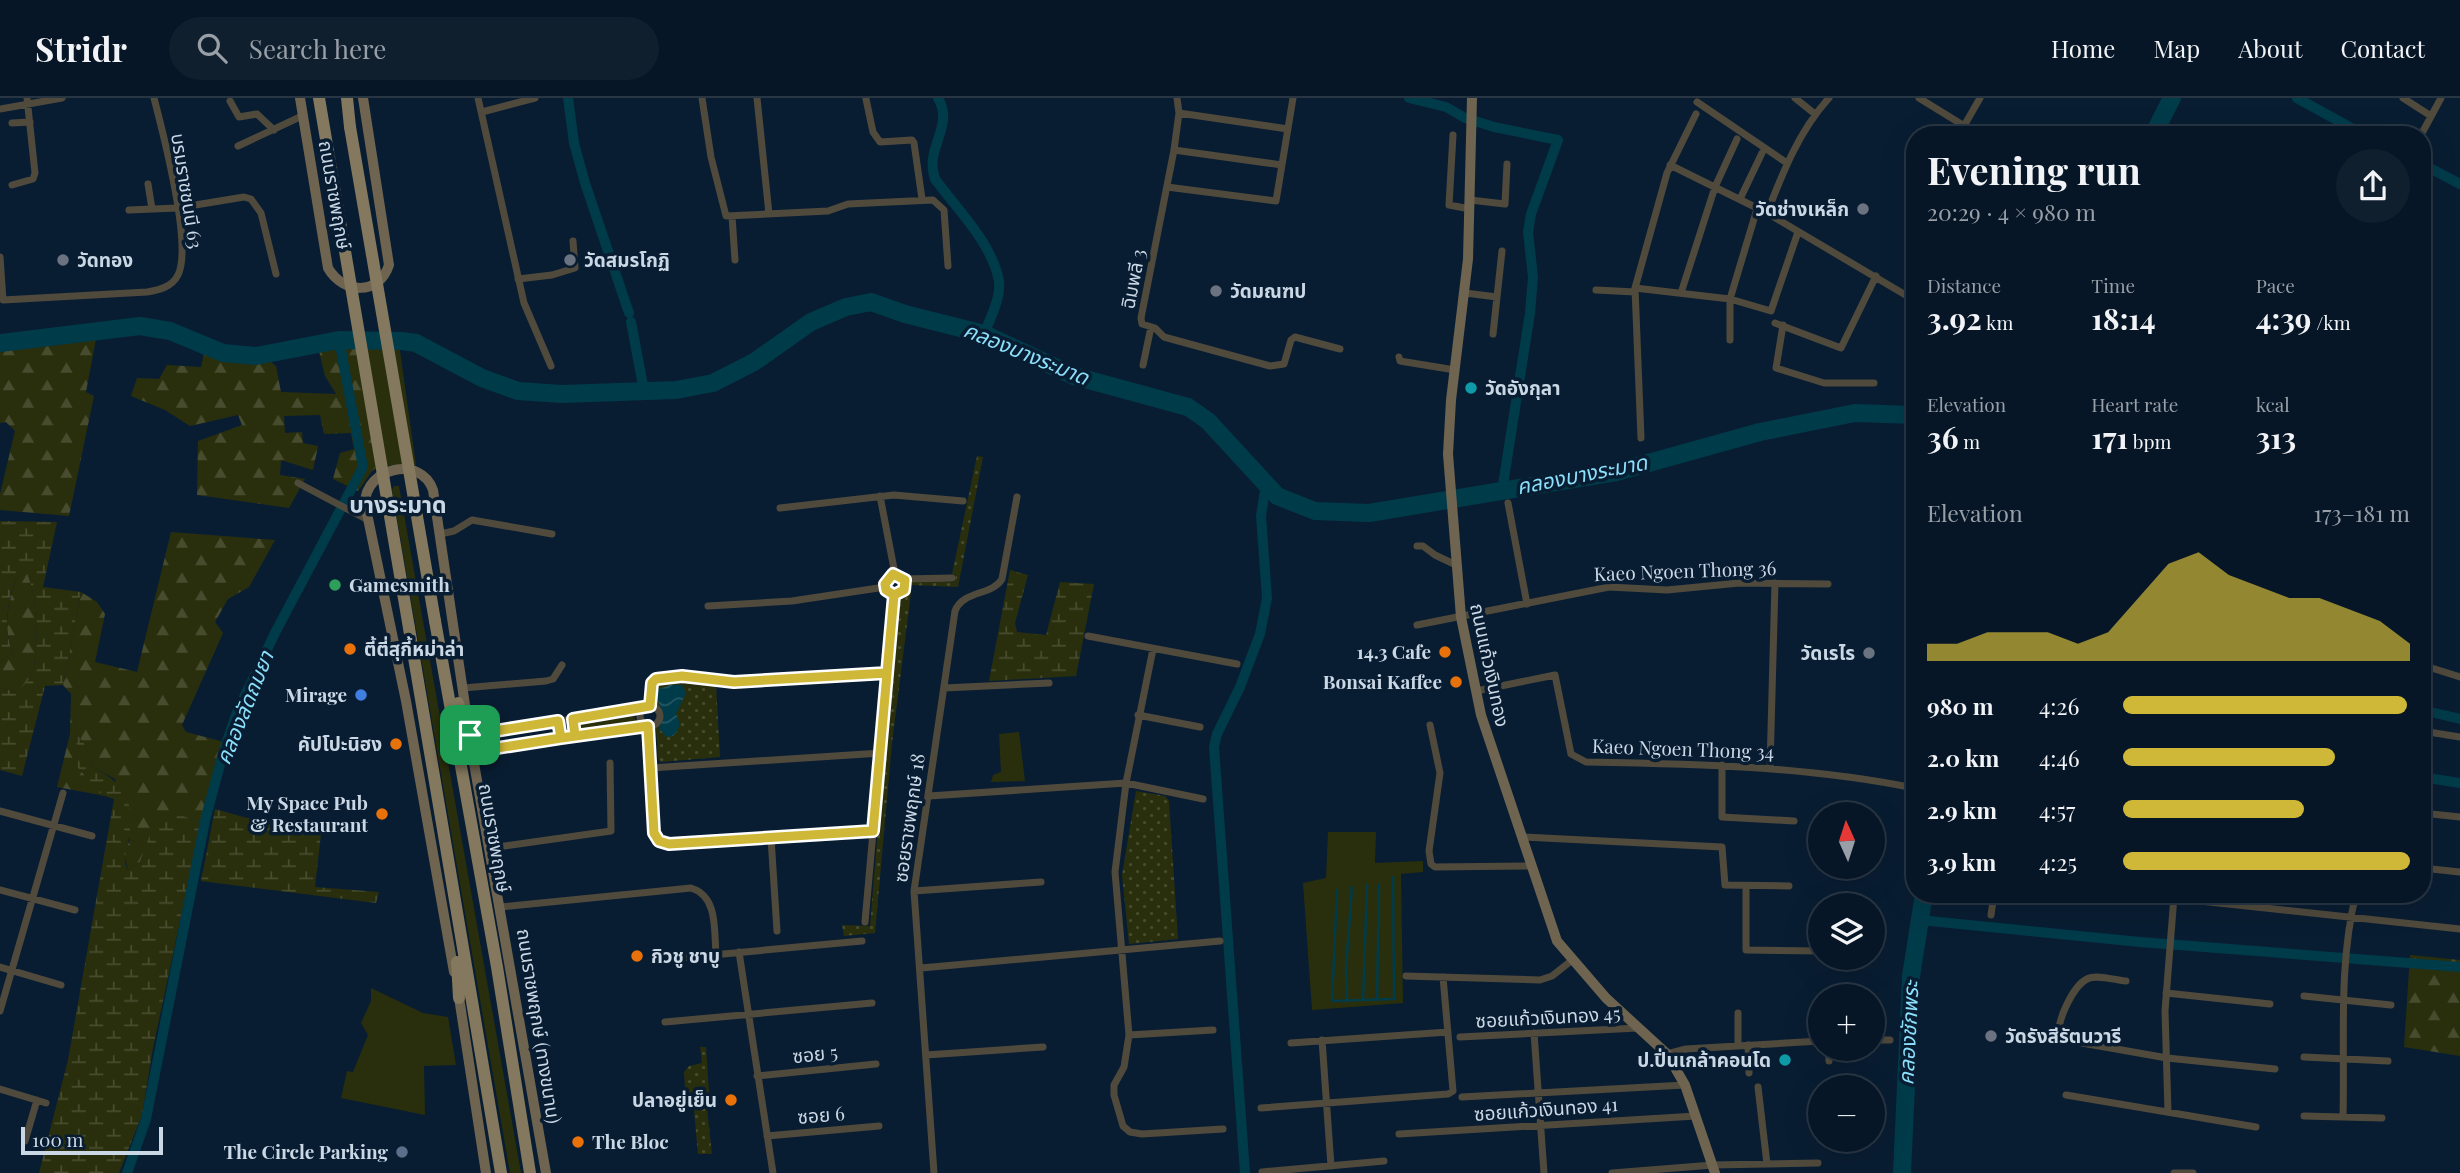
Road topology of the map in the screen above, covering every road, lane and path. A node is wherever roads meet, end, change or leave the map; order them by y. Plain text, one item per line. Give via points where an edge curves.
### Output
1 (62, 98) edge
2 (154, 98) edge
3 (300, 98) edge
4 (319, 98) edge
5 (346, 98) edge
6 (363, 98) edge
7 (478, 98) edge
8 (535, 98) edge
9 (702, 98) edge
10 (757, 98) edge
11 (1177, 98) edge
12 (1293, 98) edge
13 (1472, 98) edge
14 (1795, 98) edge
15 (1829, 98) edge
16 (1919, 98) edge
17 (1980, 98) edge
18 (2403, 98) edge
19 (2441, 98) edge
20 (866, 99) edge
21 (230, 101) dead end
22 (27, 102) edge
23 (1698, 102) dead end
24 (0, 109) edge
25 (482, 112) junction
26 (1179, 113) junction
27 (1696, 114) dead end
28 (1815, 114) junction
29 (302, 116) junction
30 (2431, 116) junction
31 (30, 122) junction
32 (12, 123) dead end
33 (1962, 126) edge
34 (1965, 126) edge
35 (2426, 126) edge
36 (1288, 129) junction
37 (274, 130) junction
38 (1453, 135) dead end
39 (1737, 139) dead end
40 (238, 146) dead end
41 (1174, 150) junction
42 (1762, 153) dead end
43 (1787, 163) junction
44 (1507, 164) dead end
45 (1282, 165) junction
46 (1670, 165) junction
47 (148, 184) dead end
48 (12, 185) dead end
49 (1167, 187) junction
50 (1715, 187) junction
51 (922, 199) junction
52 (1740, 199) junction
53 (1470, 205) junction
54 (177, 208) junction
55 (152, 209) junction
56 (1757, 209) junction
57 (129, 210) dead end
58 (1767, 213) junction
59 (769, 215) junction
60 (732, 216) junction
61 (1798, 232) junction
62 (573, 241) dead end
63 (1502, 251) dead end
64 (0, 257) edge
65 (735, 260) dead end
66 (948, 266) dead end
67 (276, 274) dead end
68 (1876, 276) junction
69 (518, 279) junction
70 (1596, 290) dead end
71 (1635, 290) junction
72 (1465, 293) junction
73 (1681, 293) junction
74 (1906, 295) edge
75 (1497, 298) junction
76 (1730, 299) junction
77 (1151, 327) junction
78 (1493, 334) dead end
79 (1730, 340) dead end
80 (1340, 349) dead end
81 (1399, 357) dead end
82 (1143, 365) dead end
83 (551, 366) dead end
84 (1455, 370) junction
85 (1874, 383) dead end
86 (1641, 438) dead end
87 (298, 484) dead end
88 (880, 496) junction
89 (1017, 497) dead end
90 (963, 501) dead end
91 (1508, 503) dead end
92 (779, 508) dead end
93 (368, 520) junction
94 (440, 534) junction
95 (552, 534) dead end
96 (1417, 546) dead end
97 (1456, 565) junction
98 (895, 574) junction
99 (904, 579) junction
100 (952, 579) dead end
101 (1775, 583) junction
102 (1828, 584) dead end
103 (885, 587) junction
104 (894, 595) junction
105 (1527, 604) junction
106 (708, 606) dead end
107 (1461, 617) junction
108 (1417, 625) dead end
109 (1088, 636) dead end
110 (1153, 649) junction
111 (1237, 664) dead end
112 (562, 666) dead end
113 (2431, 666) edge
114 (447, 673) junction
115 (887, 673) junction
116 (2460, 677) edge
117 (1049, 682) dead end
118 (463, 688) junction
119 (944, 688) junction
120 (1476, 691) junction
121 (647, 707) junction
122 (1138, 715) junction
123 (573, 719) junction
124 (558, 721) junction
125 (1430, 725) dead end
126 (646, 726) junction
127 (1200, 727) dead end
128 (2431, 732) edge
129 (470, 735) junction
130 (575, 736) junction
131 (2460, 737) edge
132 (561, 738) junction
133 (472, 752) junction
134 (881, 753) junction
135 (610, 763) dead end
136 (1721, 765) junction
137 (1770, 767) junction
138 (650, 768) junction
139 (1126, 783) junction
140 (1906, 786) edge
141 (436, 789) junction
142 (63, 793) dead end
143 (929, 796) junction
144 (1203, 799) dead end
145 (0, 811) edge
146 (2431, 814) edge
147 (2460, 817) edge
148 (1794, 821) dead end
149 (54, 824) junction
150 (873, 831) junction
151 (92, 836) dead end
152 (771, 838) junction
153 (1524, 838) junction
154 (490, 848) junction
155 (1532, 866) junction
156 (2431, 869) edge
157 (2460, 872) edge
158 (1041, 882) dead end
159 (1746, 886) junction
160 (1789, 886) dead end
161 (0, 890) edge
162 (914, 891) junction
163 (32, 899) junction
164 (1993, 903) edge
165 (2173, 903) edge
166 (2230, 903) edge
167 (2354, 903) edge
168 (501, 907) junction
169 (75, 911) dead end
170 (1992, 915) dead end
171 (2350, 916) junction
172 (865, 922) dead end
173 (2460, 929) edge
174 (777, 931) dead end
175 (862, 941) dead end
176 (1220, 941) dead end
177 (1121, 951) junction
178 (1808, 951) edge
179 (739, 952) junction
180 (716, 954) junction
181 (659, 960) dead end
182 (1571, 961) junction
183 (0, 967) edge
184 (921, 968) junction
185 (12, 971) junction
186 (1406, 976) dead end
187 (1443, 977) junction
188 (2126, 981) dead end
189 (61, 985) dead end
190 (2166, 993) junction
191 (2304, 996) dead end
192 (459, 998) junction
193 (2345, 1002) junction
194 (872, 1003) dead end
195 (2270, 1004) dead end
196 (2391, 1005) dead end
197 (0, 1012) edge
198 (1738, 1013) dead end
199 (748, 1014) junction
200 (665, 1022) dead end
201 (1638, 1028) junction
202 (1213, 1030) dead end
203 (1448, 1032) junction
204 (1534, 1033) junction
205 (1129, 1035) junction
206 (1460, 1037) dead end
207 (1322, 1040) junction
208 (1885, 1040) edge
209 (1890, 1040) dead end
210 (1291, 1042) dead end
211 (1808, 1042) edge
212 (1748, 1045) junction
213 (1738, 1046) junction
214 (1043, 1047) dead end
215 (1667, 1054) junction
216 (926, 1055) junction
217 (2304, 1057) dead end
218 (2344, 1057) junction
219 (2167, 1058) junction
220 (2388, 1061) dead end
221 (876, 1064) dead end
222 (2275, 1069) dead end
223 (1749, 1073) dead end
224 (757, 1076) junction
225 (1685, 1085) junction
226 (1758, 1087) dead end
227 (0, 1089) edge
228 (1538, 1093) junction
229 (2066, 1095) dead end
230 (1462, 1097) dead end
231 (1327, 1104) junction
232 (1261, 1108) dead end
233 (2168, 1112) junction
234 (2343, 1115) junction
235 (1696, 1116) junction
236 (2304, 1116) dead end
237 (2382, 1118) dead end
238 (1540, 1125) junction
239 (879, 1126) dead end
240 (2256, 1127) dead end
241 (1223, 1129) dead end
242 (1399, 1134) dead end
243 (767, 1136) junction
244 (25, 1141) dead end
245 (1384, 1161) dead end
246 (1818, 1163) dead end
247 (1767, 1164) junction
248 (1331, 1166) junction
249 (1714, 1169) edge
250 (1262, 1172) edge
251 (486, 1173) edge
252 (501, 1173) edge
253 (530, 1173) edge
254 (546, 1173) edge
255 (773, 1173) edge
256 (934, 1173) edge
257 (1544, 1173) edge
258 (1612, 1173) edge
259 (2174, 1173) edge
260 (2193, 1173) edge

1 - 22 street
2 - 54 street, บรมราชชนนี 63
3 - 29 main road, ถนนราชพฤกษ์
4 - 141 main road, ถนนราชพฤกษ์, bridge
5 - 114 main road, ถนนราชพฤกษ์, bridge
6 - 29 main road, ถนนราชพฤกษ์ via 389,252 386,274 365,289 346,286 328,268
7 - 25 street
8 - 25 street
9 - 60 street via 722,208 726,216
10 - 59 street
11 - 26 street, ฉิมพลี 3
12 - 36 street
13 - 53 main road, ถนนแก้วเงินทอง
14 - 28 street
15 - 28 street
16 - 33 street
17 - 34 street
18 - 30 street
19 - 30 street
20 - 51 street via 873,132 880,142 914,143
21 - 37 street via 236,115 257,114
22 - 24 street
22 - 31 street
23 - 43 street
25 - 69 street
26 - 36 street
26 - 41 street, ฉิมพลี 3
27 - 46 street
28 - 43 street
29 - 37 street
30 - 35 street
31 - 32 street
31 - 48 street via 34,177
36 - 45 street
37 - 40 street
38 - 53 street via 1449,205
39 - 50 street
41 - 45 street
41 - 49 street, ฉิมพลี 3
42 - 52 street
43 - 58 street
44 - 53 street via 1505,204
45 - 49 street via 1274,201
46 - 50 street
46 - 71 street
47 - 55 street
49 - 77 street, ฉิมพลี 3 via 1141,318 1142,324
50 - 52 street
50 - 73 street
51 - 59 street
51 - 66 street via 933,200 944,210
52 - 56 street
53 - 72 main road, ถนนแก้วเงินทอง
54 - 55 street
54 - 64 street, บรมราชชนนี 63 via 181,259 177,277 169,285 147,292 3,300
54 - 67 street via 251,199 261,213
55 - 57 street
56 - 58 street
56 - 76 street
58 - 61 street
59 - 60 street
60 - 65 street
61 - 68 street
61 - 76 street via 1771,311
62 - 69 street via 575,268
63 - 75 street
68 - 74 street
68 - 85 street via 1840,348 1779,324 1776,368 1824,383
69 - 83 street via 535,334
70 - 71 street
71 - 73 street
71 - 86 street
72 - 75 street
72 - 84 main road, ถนนแก้วเงินทอง
73 - 76 street
75 - 78 street
76 - 79 street
77 - 80 street, ฉิมพลี 3 via 1164,337 1270,366 1284,364 1295,337
77 - 82 street
81 - 84 street via 1400,361
84 - 97 main road, ถนนแก้วเงินทอง via 1448,454
87 - 93 street
88 - 90 street
88 - 92 street
88 - 98 street
89 - 119 street, ซอยราชพฤกษ์ 18 via 1002,579 964,599 955,611
91 - 105 street
93 - 94 main road via 365,496 371,483 387,472 410,469 431,483
93 - 192 main road via 395,641
94 - 95 street via 472,520
94 - 118 main road, ถนนราชพฤกษ์ (ทางขนาน)
96 - 97 street
97 - 107 main road, ถนนแก้วเงินทอง
98 - 99 street
98 - 103 street via 887,578
99 - 100 street
99 - 104 street via 904,590
101 - 102 street, Kaeo Ngoen Thong 36
101 - 105 street, Kaeo Ngoen Thong 36 via 1698,589 1609,587
101 - 137 street
103 - 104 street
103 - 106 street via 792,601
104 - 115 street
105 - 107 street, Kaeo Ngoen Thong 36
107 - 108 street, Kaeo Ngoen Thong 36
107 - 120 main road, ถนนแก้วเงินทอง
109 - 110 street
110 - 111 street
110 - 122 street
112 - 118 street via 554,679 546,681
113 - 116 street
114 - 129 main road
114 - 253 main road, ถนนราชพฤกษ์
115 - 121 street via 734,682 660,678 652,683
115 - 134 street
117 - 119 street
118 - 129 main road, ถนนราชพฤกษ์ (ทางขนาน)
119 - 143 street, ซอยราชพฤกษ์ 18
120 - 136 street, Kaeo Ngoen Thong 34 via 1555,675 1569,747 1579,761
120 - 153 main road, ถนนแก้วเงินทอง
121 - 123 street
121 - 126 street via 639,716
121 - 126 street via 656,708 660,717
122 - 127 street
122 - 139 street
123 - 124 street
123 - 130 street
124 - 129 street
124 - 132 street
125 - 155 street via 1440,773 1431,864
126 - 130 street
126 - 138 street
128 - 131 street
129 - 133 main road, ถนนราชพฤกษ์ (ทางขนาน)
130 - 132 street
132 - 133 street
133 - 154 main road, ถนนราชพฤกษ์ (ทางขนาน)
134 - 138 street
134 - 150 street
135 - 154 street via 611,831
136 - 137 street, Kaeo Ngoen Thong 34
136 - 148 street via 1722,817
137 - 140 street, Kaeo Ngoen Thong 34
138 - 152 street via 654,833 659,841
139 - 143 street
139 - 144 street
139 - 177 street via 1115,872
141 - 192 main road via 433,806 461,982
141 - 252 main road, ถนนราชพฤกษ์
142 - 149 street
143 - 162 street, ซอยราชพฤกษ์ 18
145 - 149 street
146 - 147 street
149 - 151 street
149 - 163 street
150 - 152 street
150 - 172 street
152 - 174 street
153 - 155 main road, ถนนแก้วเงินทอง
153 - 159 street via 1722,847 1725,885
154 - 168 main road, ถนนราชพฤกษ์ (ทางขนาน)
155 - 182 main road, ถนนแก้วเงินทอง via 1548,920
156 - 157 street
158 - 162 street
159 - 160 street
159 - 178 street via 1746,950
161 - 163 street
162 - 184 street, ซอยราชพฤกษ์ 18
163 - 169 street
163 - 185 street
164 - 170 street
165 - 190 street
166 - 171 street
167 - 171 street
168 - 180 street via 691,888 705,894 711,906
168 - 254 main road, ถนนราชพฤกษ์ (ทางขนาน)
171 - 173 street
171 - 193 street
175 - 179 street
176 - 177 street
177 - 184 street
177 - 205 street
179 - 180 street
179 - 199 street
180 - 181 street
182 - 187 street via 1540,980
182 - 201 main road, ถนนแก้วเงินทอง
183 - 185 street
184 - 216 street, ซอยราชพฤกษ์ 18
185 - 189 street
185 - 197 street
186 - 187 street
187 - 203 street
188 - 219 street via 2091,977 2084,981 2060,1015 2059,1036
190 - 195 street
190 - 219 street
191 - 193 street
192 - 251 main road
193 - 196 street
193 - 218 street
194 - 199 street
198 - 213 street
199 - 200 street
199 - 224 street
201 - 204 street, ซอยแก้วเงินทอง 45
201 - 215 main road, ถนนแก้วเงินทอง
202 - 205 street
203 - 207 street
203 - 231 street via 1454,1085 1448,1094
204 - 206 street, ซอยแก้วเงินทอง 45
204 - 228 street
205 - 241 street via 1124,1067 1114,1085 1123,1126 1142,1134
207 - 210 street
207 - 231 street
208 - 209 street
211 - 212 street
212 - 213 street
212 - 223 street
213 - 215 street
214 - 216 street
215 - 225 main road, ถนนแก้วเงินทอง
216 - 256 street, ซอยราชพฤกษ์ 18
217 - 218 street
218 - 220 street
218 - 234 street
219 - 222 street
219 - 233 street
221 - 224 street, ซอย 5
224 - 243 street
225 - 228 street
225 - 235 main road, ถนนแก้วเงินทอง
226 - 247 street
227 - 244 street via 41,1101
228 - 230 street
228 - 238 street
229 - 233 street
231 - 232 street
231 - 248 street
233 - 240 street
234 - 236 street
234 - 237 street
235 - 238 street, ซอยแก้วเงินทอง 41
235 - 249 main road, ถนนแก้วเงินทอง
238 - 242 street, ซอยแก้วเงินทอง 41
238 - 257 street
239 - 243 street, ซอย 6
243 - 255 street
245 - 248 street
246 - 247 street
247 - 249 street
248 - 250 street
249 - 258 street
259 - 260 street

